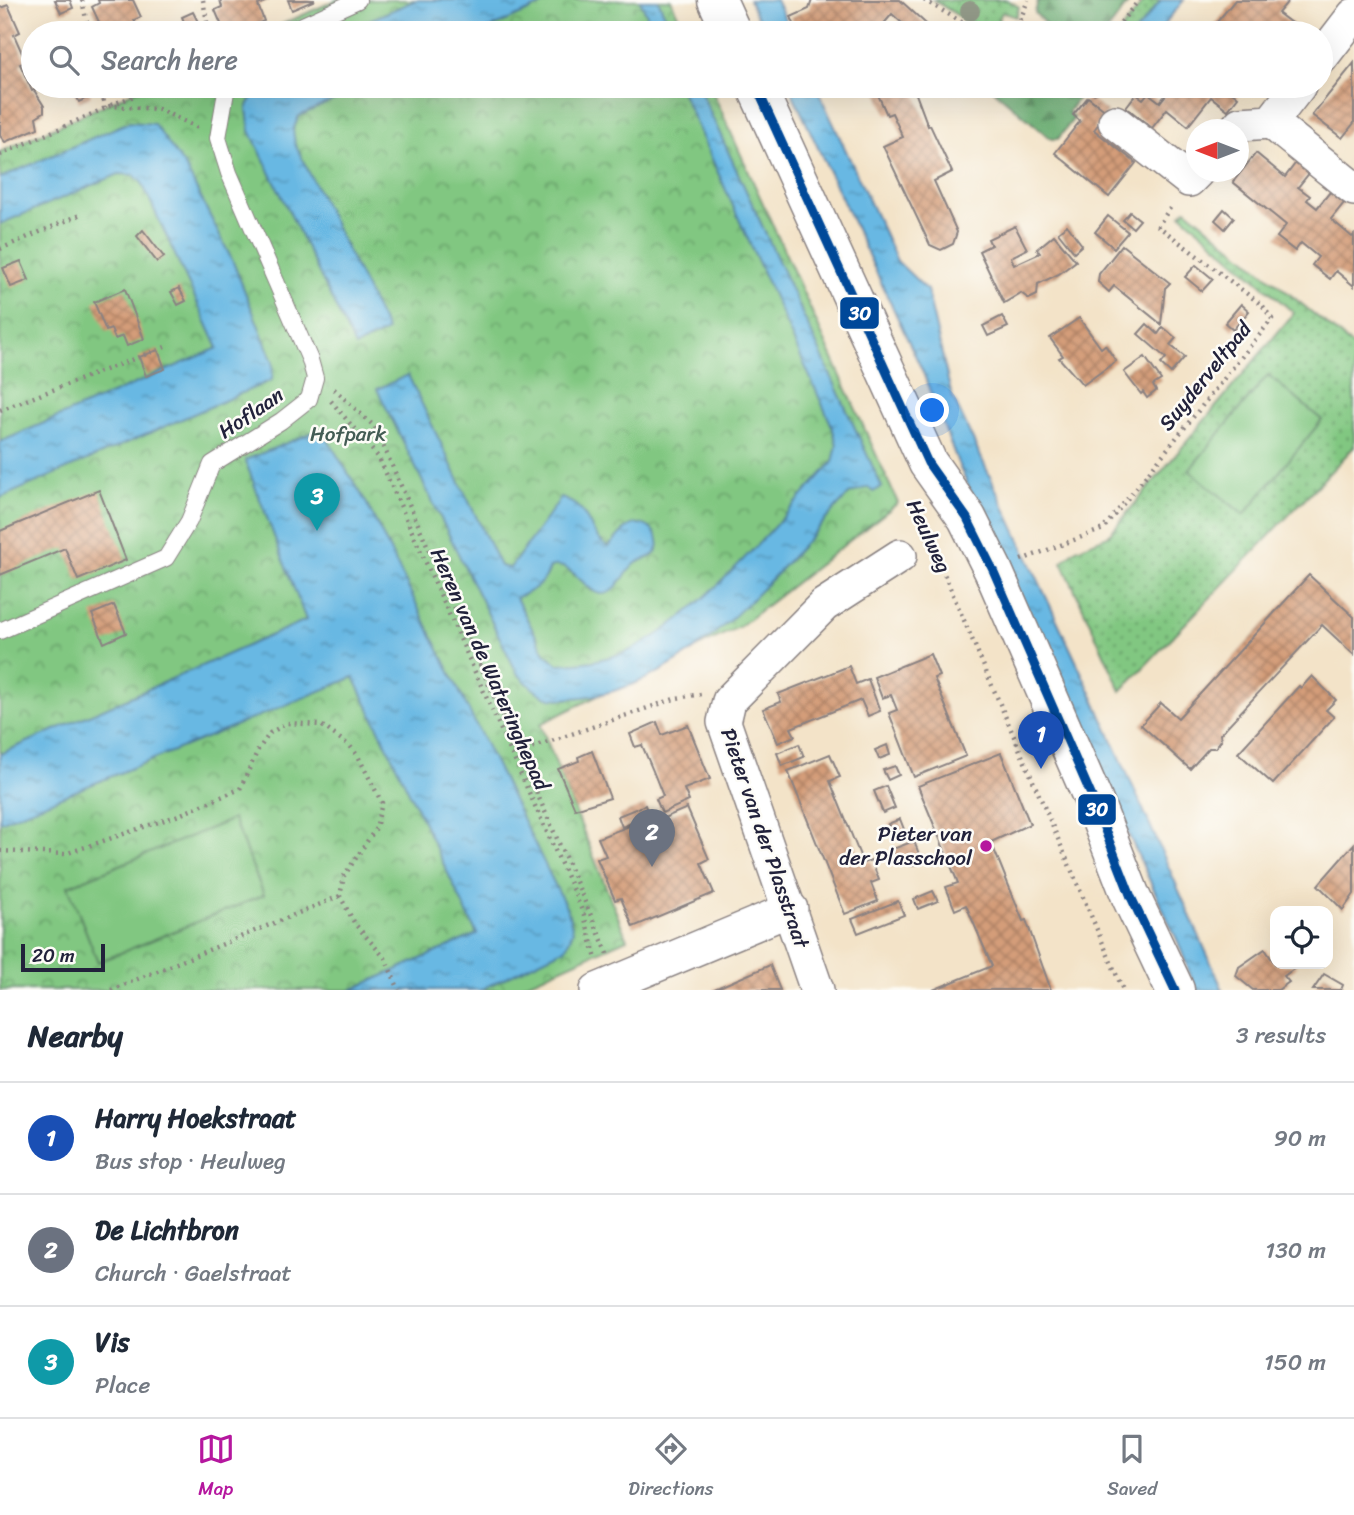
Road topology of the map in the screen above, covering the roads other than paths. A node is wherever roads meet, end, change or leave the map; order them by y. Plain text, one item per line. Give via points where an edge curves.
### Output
1 (358, 0) edge
2 (718, 0) edge
3 (1354, 15) edge
4 (312, 21) edge
5 (727, 21) edge
6 (1333, 42) edge
7 (225, 98) edge
8 (761, 98) edge
9 (1290, 98) edge
10 (1115, 122) dead end
11 (1271, 122) junction
12 (1249, 123) edge
13 (1186, 171) edge
14 (1354, 188) edge
15 (919, 478) junction
16 (900, 556) dead end
17 (0, 631) edge
18 (790, 909) junction
19 (607, 986) edge
20 (817, 990) edge
21 (1150, 990) edge
22 (1175, 990) edge

1 - 4 lane
2 - 5 main road
3 - 6 street
7 - 17 lane, Hoflaan via 218,138 314,379 309,399 212,464 189,521 166,558
8 - 15 main road, Heulweg
9 - 11 street
10 - 13 street
11 - 12 street
11 - 14 street
15 - 21 main road, Heulweg via 936,503
15 - 22 main road, Heulweg via 967,518 993,570
16 - 18 street, Pieter van der Plasstraat via 824,605 729,701 724,722
18 - 19 street
18 - 20 street, Pieter van der Plasstraat

